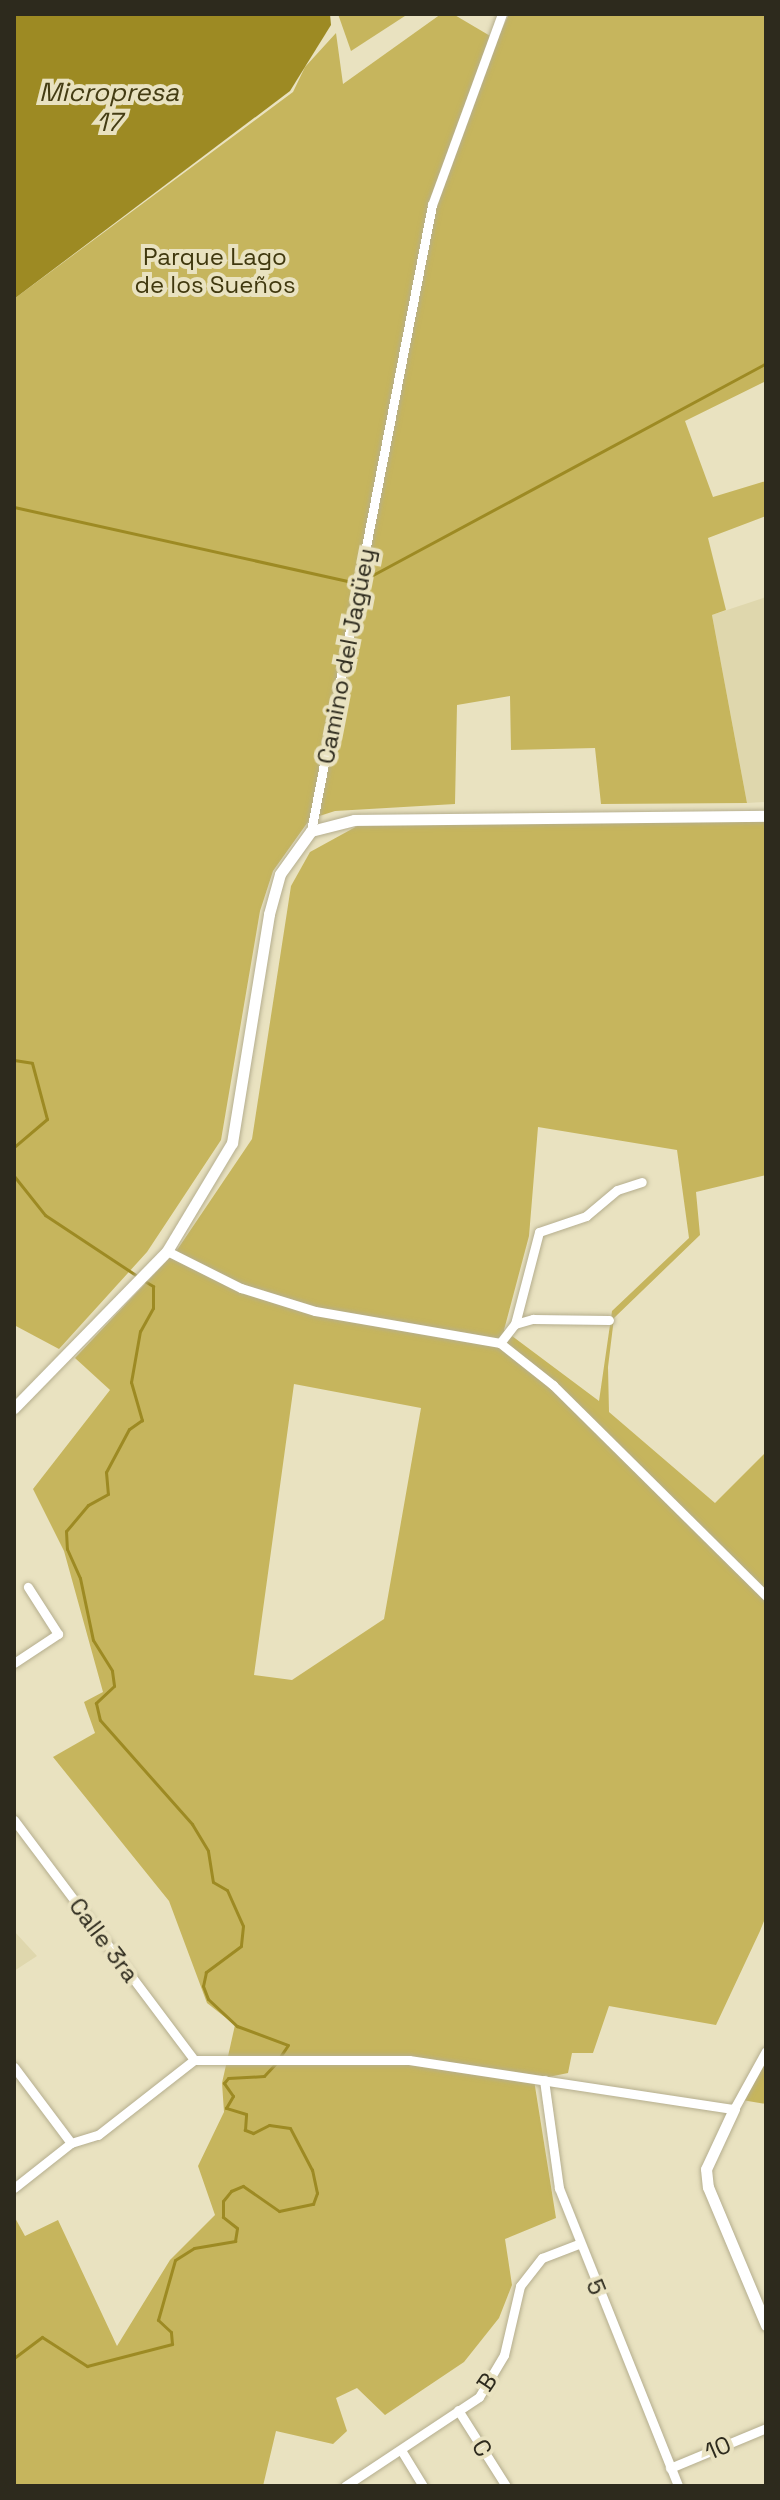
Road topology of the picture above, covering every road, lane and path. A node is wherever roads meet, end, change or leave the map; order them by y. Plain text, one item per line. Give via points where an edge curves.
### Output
1 (502, 14) edge
2 (766, 816) edge
3 (311, 831) junction
4 (642, 1182) dead end
5 (167, 1251) junction
6 (609, 1320) dead end
7 (515, 1324) junction
8 (500, 1343) junction
9 (14, 1408) edge
10 (28, 1587) dead end
11 (766, 1596) edge
12 (14, 1663) edge
13 (14, 1820) edge
14 (766, 2051) edge
15 (194, 2060) junction
16 (14, 2067) edge
17 (544, 2080) junction
18 (734, 2109) junction
19 (71, 2143) junction
20 (14, 2188) edge
21 (578, 2244) junction
22 (766, 2325) edge
23 (458, 2410) junction
24 (766, 2428) edge
25 (401, 2450) junction
26 (670, 2468) junction
27 (345, 2486) edge
28 (423, 2486) edge
29 (506, 2486) edge
30 (678, 2486) edge

1 - 3 street, Camino del Jagüey via 432,205
2 - 3 street via 354,820
3 - 5 street, Camino del Jagüey via 280,874 269,914 232,1143
4 - 7 street via 617,1190 586,1216 539,1232
5 - 8 street via 241,1288 315,1311
5 - 9 street, Camino del Jagüey
6 - 7 street via 533,1319
7 - 8 street
8 - 11 street via 553,1385
10 - 12 street via 58,1634
13 - 15 street, Calle 3ra
14 - 18 street
15 - 17 street via 409,2060
15 - 19 street via 98,2135
16 - 19 street
17 - 18 street
17 - 21 street, 5 via 559,2188
18 - 22 street via 706,2169 708,2187
19 - 20 street
21 - 23 street, B via 542,2258 520,2286 504,2355 479,2397
21 - 26 street, 5
23 - 25 street, B
23 - 29 street, C
24 - 26 street, 10
25 - 27 street, B
25 - 28 street
26 - 30 street, 5

